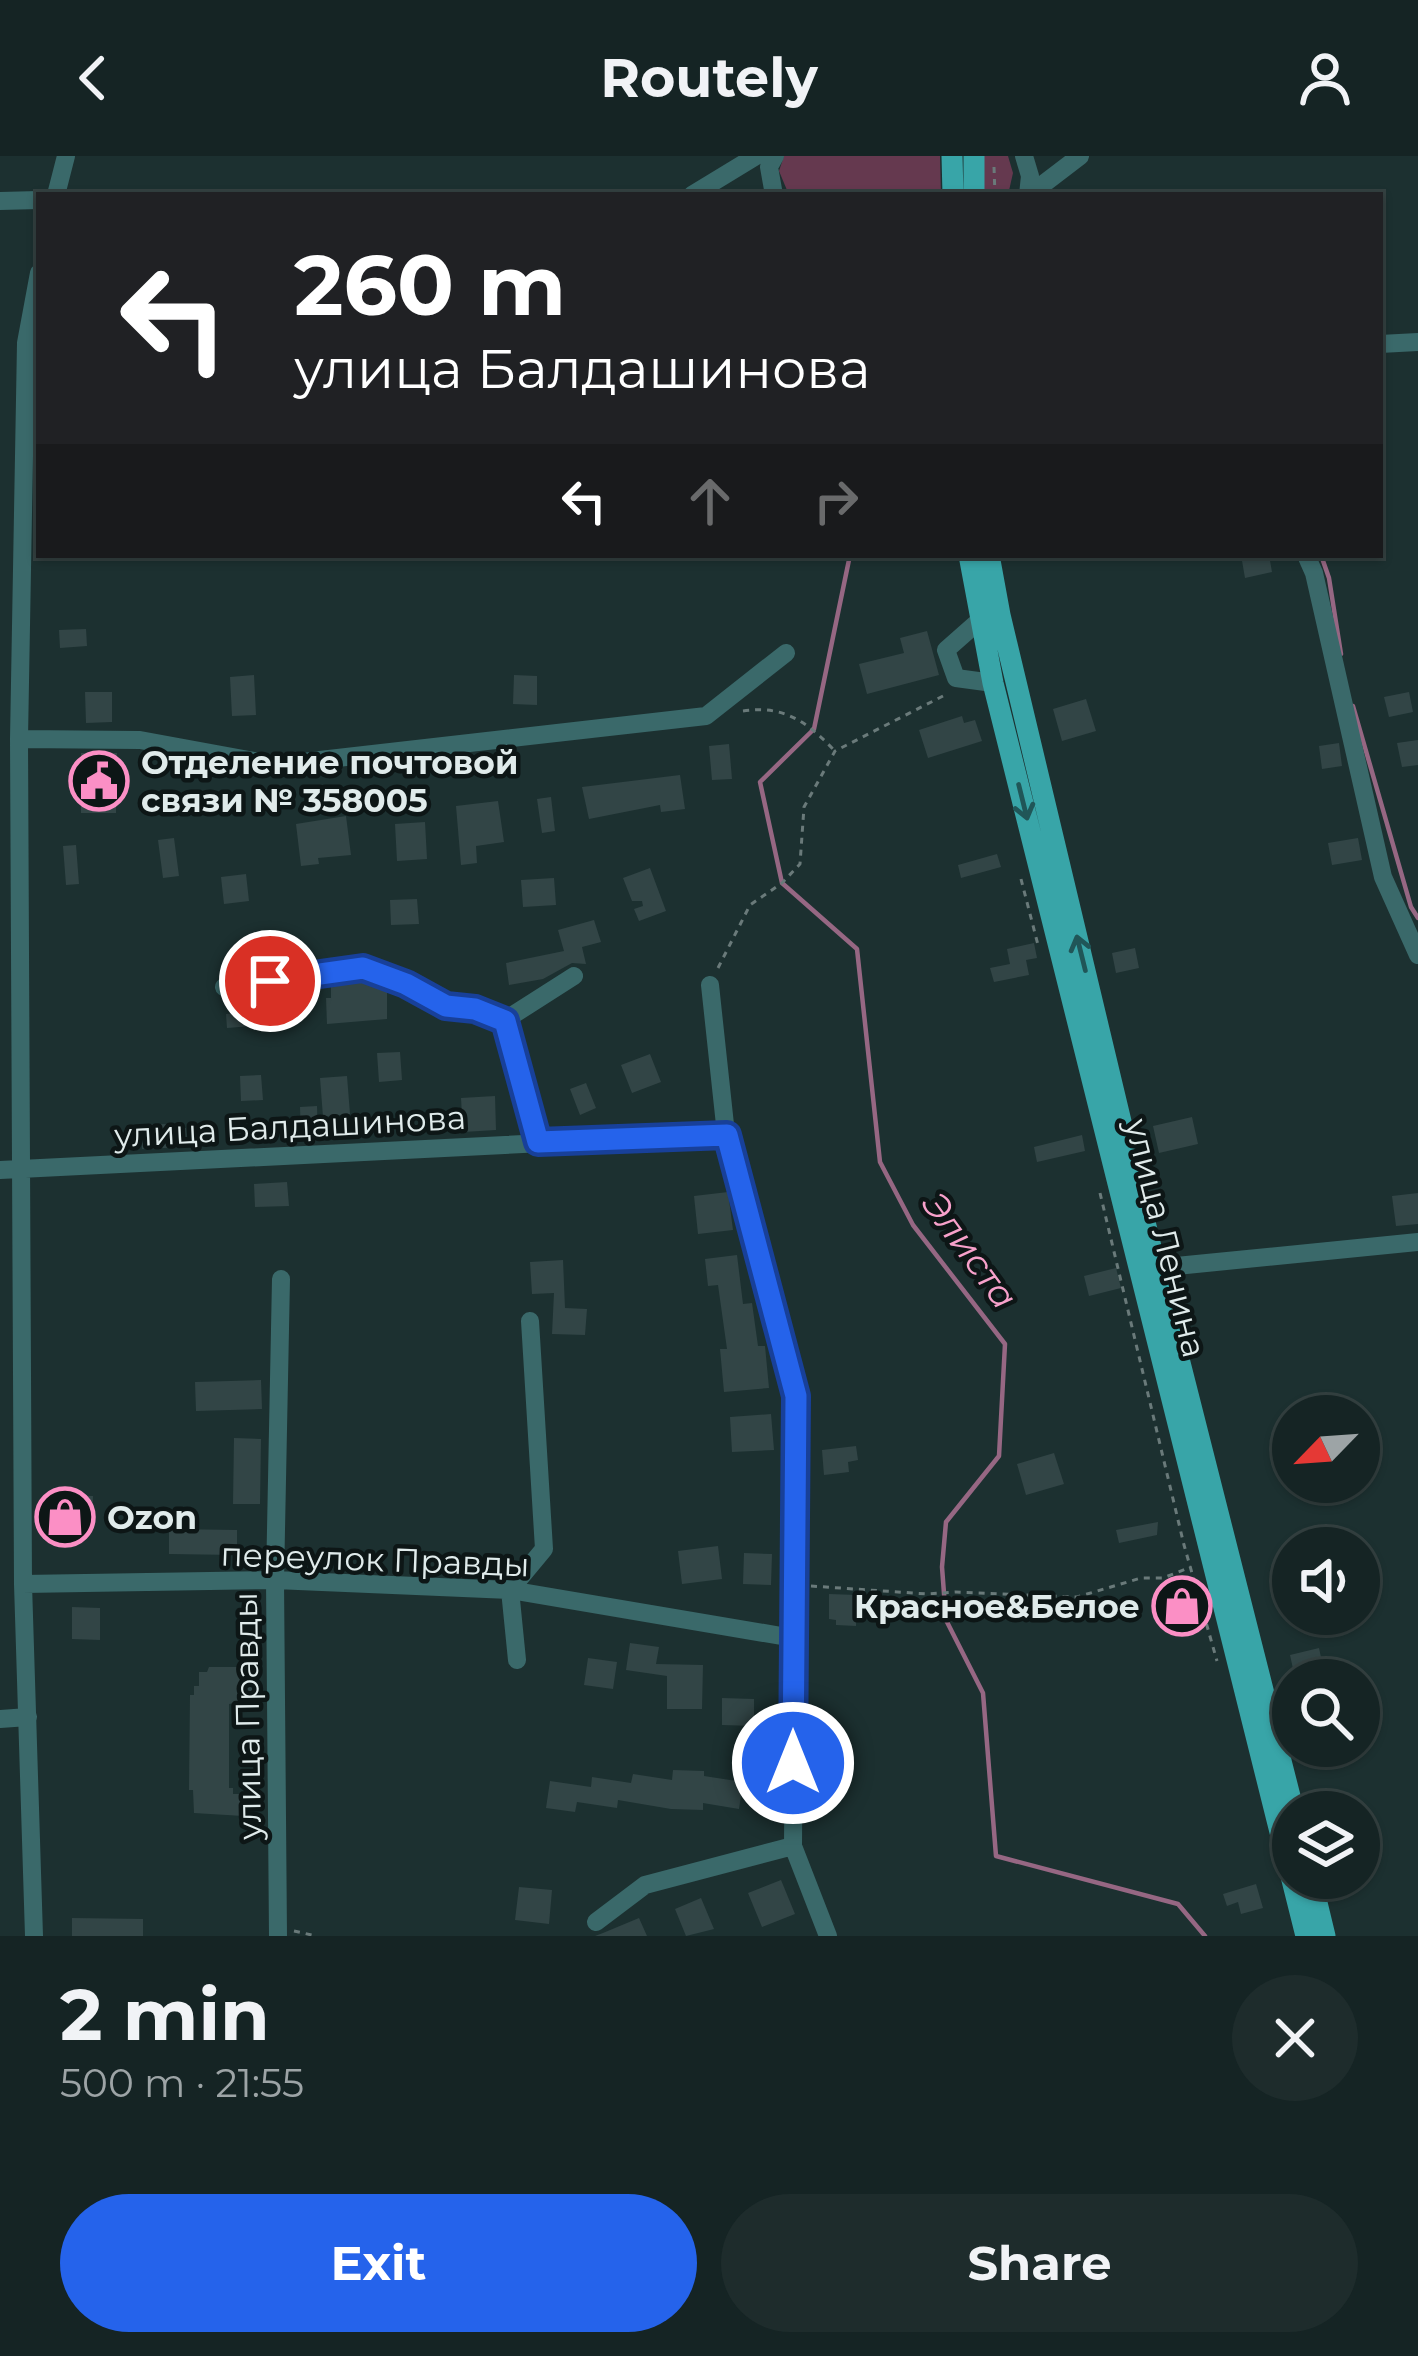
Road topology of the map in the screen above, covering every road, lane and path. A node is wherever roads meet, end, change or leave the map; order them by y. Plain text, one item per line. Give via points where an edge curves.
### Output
1 (66, 156) edge
2 (756, 156) edge
3 (775, 156) edge
4 (952, 156) edge
5 (974, 156) edge
6 (994, 156) edge
7 (1024, 156) edge
8 (1080, 156) edge
9 (57, 192) edge
10 (697, 192) edge
11 (773, 192) edge
12 (953, 192) edge
13 (974, 192) edge
14 (995, 192) edge
15 (1029, 192) edge
16 (1033, 192) edge
17 (36, 200) edge
18 (0, 201) edge
19 (36, 290) edge
20 (1418, 342) edge
21 (1383, 344) edge
22 (970, 558) edge
23 (990, 558) edge
24 (1307, 558) edge
25 (980, 620) junction
26 (786, 653) dead end
27 (956, 678) junction
28 (993, 683) junction
29 (706, 716) junction
30 (19, 739) junction
31 (835, 751) junction
32 (1418, 955) edge
33 (574, 976) dead end
34 (710, 985) joint
35 (224, 987) dead end
36 (505, 1021) junction
37 (727, 1135) junction
38 (538, 1142) junction
39 (0, 1170) edge
40 (24, 1170) junction
41 (1418, 1242) edge
42 (1156, 1268) junction
43 (280, 1279) dead end
44 (530, 1321) dead end
45 (1190, 1567) dead end
46 (275, 1580) junction
47 (23, 1584) junction
48 (792, 1585) junction
49 (510, 1590) junction
50 (793, 1638) junction
51 (517, 1660) dead end
52 (28, 1717) junction
53 (0, 1719) edge
54 (1289, 1791) edge
55 (794, 1846) junction
56 (1315, 1899) edge
57 (596, 1922) dead end
58 (279, 1932) edge
59 (34, 1936) edge
60 (316, 1936) edge
61 (828, 1936) edge
62 (1306, 1936) edge
63 (1325, 1936) edge

1 - 9 street
2 - 10 street
3 - 11 street
4 - 12 main road
5 - 13 main road
6 - 14 path
7 - 15 street
8 - 16 street
17 - 18 street
19 - 30 street via 26,343
20 - 21 street
22 - 25 main road, улица Ленина
42 -> 23 main road, улица Ленина
24 - 32 street via 1383,877
25 - 27 street via 946,650
25 - 28 main road, улица Ленина
26 - 29 street
27 - 28 street
27 - 31 path via 946,694
28 -> 62 main road, улица Ленина
29 - 30 street via 276,765 140,740
29 - 31 path via 771,707 814,728
30 - 40 street
31 - 34 path via 804,807 800,864 750,904
33 - 36 street
34 - 37 street
35 - 36 street via 363,968 446,1006
36 - 38 street
37 - 38 street, улица Балдашинова
37 - 48 street via 796,1396
38 - 40 street, улица Балдашинова
39 - 40 street, улица Балдашинова
40 - 47 street
41 - 42 street
42 - 54 main road, улица Ленина
43 - 46 street, улица Правды
44 - 49 street via 544,1549
45 - 48 path via 1077,1597
46 - 47 street, переулок Правды
46 - 49 street, переулок Правды
46 - 58 street, улица Правды
47 - 52 street
48 - 50 street
49 - 50 street, переулок Правды
49 - 51 street
50 - 55 street
52 - 53 street
52 - 59 street
55 - 57 street via 644,1885
55 - 61 street
56 - 63 main road
58 - 60 path

